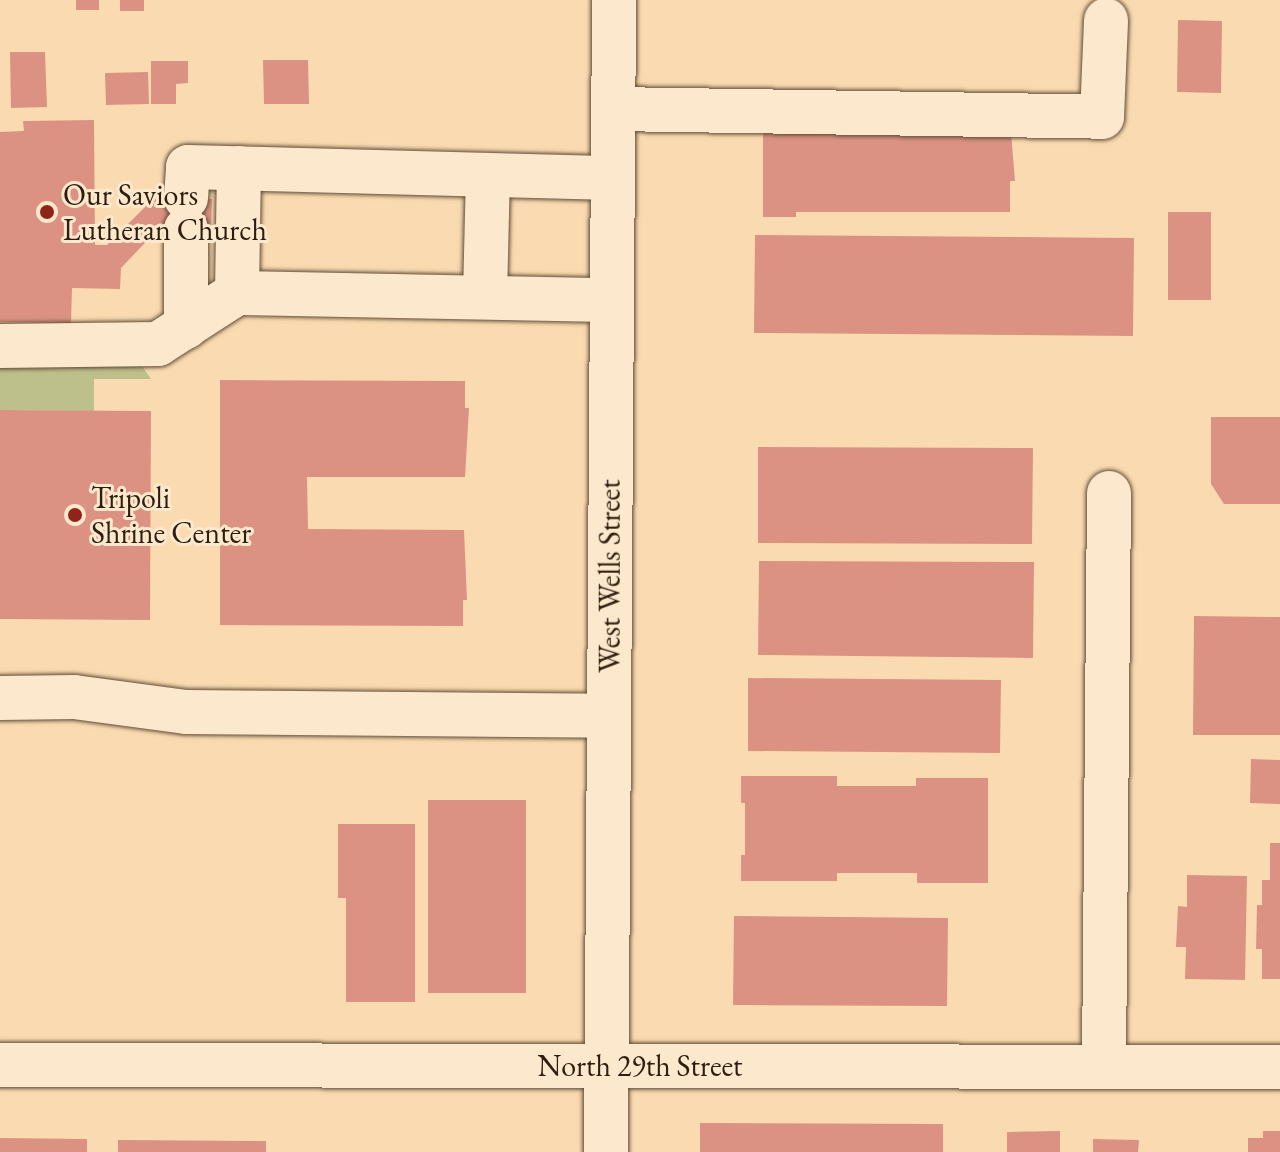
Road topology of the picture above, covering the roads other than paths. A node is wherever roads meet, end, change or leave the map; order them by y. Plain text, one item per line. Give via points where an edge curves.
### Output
1 (614, 0) edge
2 (1106, 20) dead end
3 (613, 109) junction
4 (239, 168) junction
5 (488, 175) junction
6 (613, 178) junction
7 (237, 293) junction
8 (485, 296) junction
9 (612, 300) junction
10 (186, 327) junction
11 (0, 346) edge
12 (1109, 493) dead end
13 (0, 698) edge
14 (609, 716) junction
15 (0, 1065) edge
16 (606, 1066) junction
17 (1104, 1066) junction
18 (1280, 1067) edge
19 (606, 1152) edge

1 - 3 street, West Wells Street
2 - 3 street via 1102,117
3 - 6 street, West Wells Street
4 - 5 street
4 - 7 street
4 - 10 street via 188,167
5 - 6 street
5 - 8 street
6 - 9 street, West Wells Street
7 - 8 street
7 - 10 street
8 - 9 street
9 - 14 street, West Wells Street
10 - 11 street via 158,344
12 - 17 street
13 - 14 street via 74,697 186,712
14 - 16 street, West Wells Street
15 - 16 street, North 29th Street
16 - 17 street, North 29th Street
16 - 19 street, West Wells Street
17 - 18 street, North 29th Street

